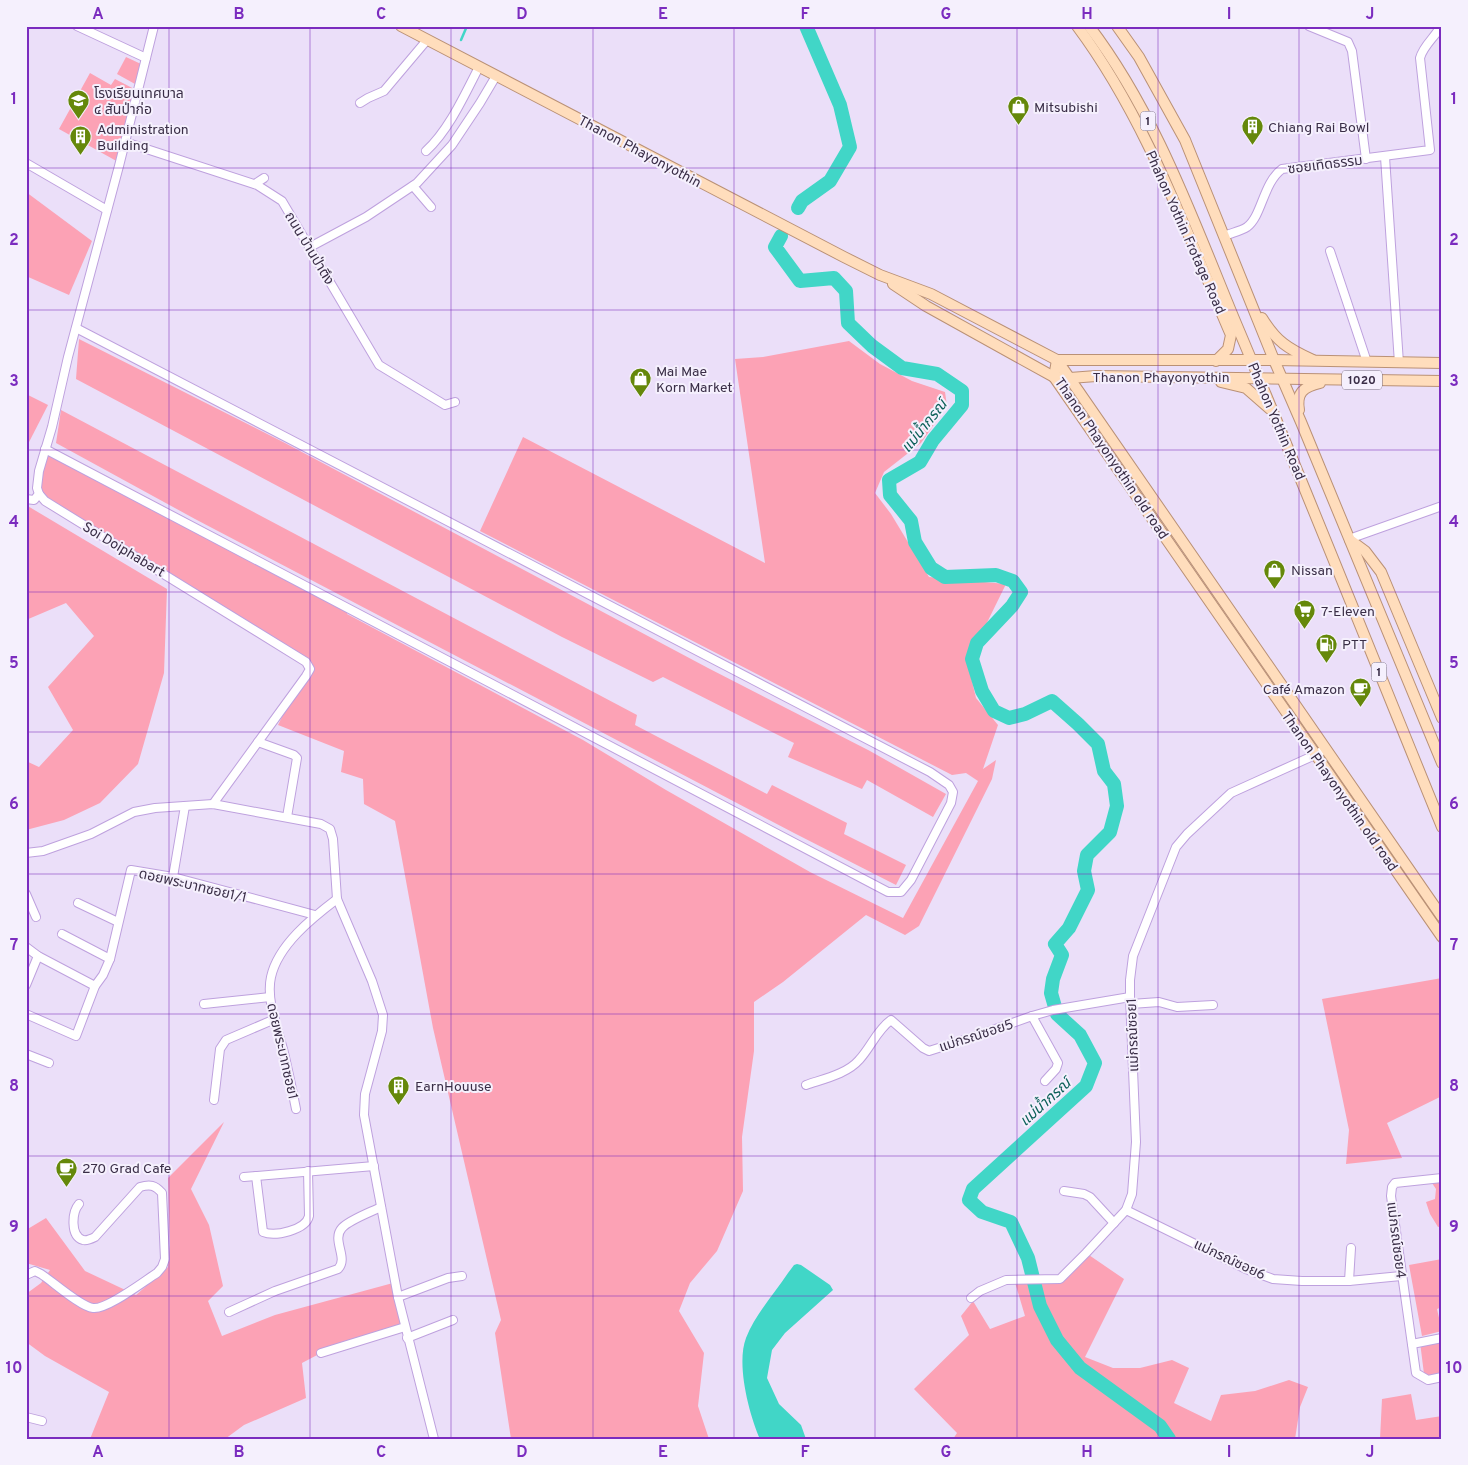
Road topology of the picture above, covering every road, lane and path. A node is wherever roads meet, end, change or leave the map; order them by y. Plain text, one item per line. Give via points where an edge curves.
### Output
1 (77, 26) edge
2 (154, 26) edge
3 (401, 26) edge
4 (1077, 26) edge
5 (1089, 26) edge
6 (1117, 26) edge
7 (1309, 26) edge
8 (1441, 26) edge
9 (427, 40) junction
10 (146, 58) junction
11 (479, 67) junction
12 (496, 76) junction
13 (360, 103) dead end
14 (125, 142) junction
15 (426, 151) dead end
16 (1385, 157) junction
17 (1366, 159) junction
18 (26, 163) edge
19 (264, 178) dead end
20 (255, 184) junction
21 (415, 185) junction
22 (1168, 186) junction
23 (430, 207) dead end
24 (107, 210) junction
25 (1189, 211) junction
26 (1224, 236) junction
27 (310, 247) junction
28 (1330, 251) dead end
29 (880, 275) junction
30 (1247, 293) junction
31 (76, 328) junction
32 (1057, 360) junction
33 (1274, 360) junction
34 (1216, 361) junction
35 (1252, 361) junction
36 (1319, 362) junction
37 (1367, 362) junction
38 (1399, 363) junction
39 (1442, 363) edge
40 (1096, 376) junction
41 (1054, 377) junction
42 (1204, 377) junction
43 (1070, 378) junction
44 (1259, 378) junction
45 (1282, 379) junction
46 (1330, 380) junction
47 (1442, 381) edge
48 (1084, 400) junction
49 (455, 402) dead end
50 (1273, 411) junction
51 (1301, 422) junction
52 (45, 449) junction
53 (39, 494) junction
54 (26, 499) edge
55 (1442, 506) edge
56 (1350, 539) junction
57 (1442, 718) edge
58 (258, 742) junction
59 (1325, 749) junction
60 (1315, 755) junction
61 (1442, 763) edge
62 (213, 804) junction
63 (185, 806) junction
64 (287, 817) junction
65 (1442, 827) edge
66 (26, 853) edge
67 (173, 877) junction
68 (26, 894) edge
69 (336, 899) junction
70 (78, 903) dead end
71 (315, 916) junction
72 (36, 917) dead end
73 (1442, 917) edge
74 (118, 922) junction
75 (62, 934) dead end
76 (1442, 937) edge
77 (26, 947) edge
78 (38, 956) junction
79 (110, 959) junction
80 (26, 985) edge
81 (95, 986) junction
82 (270, 997) junction
83 (1131, 1000) junction
84 (204, 1004) dead end
85 (1213, 1005) dead end
86 (26, 1014) edge
87 (1032, 1016) junction
88 (275, 1019) junction
89 (26, 1054) edge
90 (50, 1063) dead end
91 (1045, 1081) dead end
92 (806, 1086) dead end
93 (214, 1100) dead end
94 (296, 1109) dead end
95 (374, 1166) junction
96 (308, 1172) junction
97 (256, 1176) junction
98 (244, 1177) dead end
99 (1442, 1178) edge
100 (1064, 1191) dead end
101 (79, 1204) dead end
102 (381, 1208) junction
103 (1126, 1210) junction
104 (1114, 1223) junction
105 (1351, 1248) dead end
106 (26, 1275) edge
107 (462, 1276) dead end
108 (1401, 1276) junction
109 (1349, 1281) junction
110 (398, 1297) junction
111 (970, 1298) dead end
112 (229, 1312) dead end
113 (453, 1320) dead end
114 (404, 1327) junction
115 (407, 1338) junction
116 (1442, 1338) edge
117 (1412, 1344) junction
118 (321, 1353) dead end
119 (1442, 1377) edge
120 (26, 1416) edge
121 (42, 1421) dead end
122 (434, 1439) edge

1 - 10 street
2 - 10 street
3 - 9 main road, Thanon Phayonyothin
4 - 22 main road, Phahon Yothin Frotage Road / 1 via 1117,85
5 - 25 main road, Phahon Yothin Road / 1 via 1121,71 1143,111
6 - 26 main road, Phahon Yothin Road / 1 via 1139,57 1185,140
7 - 17 street via 1348,42 1352,51
8 - 16 street, ซอยเทิดธรรม via 1420,58 1430,150
9 - 11 main road, Thanon Phayonyothin
9 - 13 street via 384,91
10 - 14 street
11 - 12 main road, Thanon Phayonyothin
11 - 15 street via 458,107
12 - 21 street via 452,145
12 - 29 main road, Thanon Phayonyothin
14 - 20 street, ถนน บ้านป่าตึง
14 - 24 street
16 - 17 street, ซอยเทิดธรรม
16 - 38 street
17 - 26 street, ซอยเทิดธรรม via 1282,169 1272,179 1247,227
18 - 24 street
19 - 20 street
20 - 27 street, ถนน บ้านป่าตึง via 282,201
21 - 23 street
21 - 27 street via 366,217
22 - 25 main road
22 - 34 main road, Phahon Yothin Frotage Road / 1 via 1231,335 1228,349
24 - 31 street
25 - 35 main road, Phahon Yothin Road / 1
26 - 30 main road, Phahon Yothin Road / 1
27 - 49 street, ถนน บ้านป่าตึง via 379,365 445,405
28 - 37 street
29 - 32 main road, Thanon Phayonyothin via 931,294
29 - 41 main road, Thanon Phayonyothin via 926,306
30 - 33 main road, Phahon Yothin Road / 1
30 - 36 main road via 1278,340 1292,351
31 - 52 street
31 - 52 street via 930,772 949,784 954,792 951,803 911,880 901,892 888,892
32 - 34 main road, Thanon Phayonyothin
32 - 41 main road, Thanon Phayonyothin old road
32 - 43 main road, Thanon Phayonyothin old road
33 - 35 main road, 1020
33 - 36 main road, 1020
33 - 45 main road, Phahon Yothin Road / 1
34 - 35 main road, Thanon Phayonyothin
35 - 44 main road, Phahon Yothin Road / 1
36 - 37 main road, 1020
37 - 38 main road, 1020
38 - 39 main road, 1020
40 - 42 main road, Thanon Phayonyothin
40 - 43 main road, Thanon Phayonyothin
40 - 48 main road via 1082,385
41 - 43 main road, Thanon Phayonyothin
41 - 60 main road, Thanon Phayonyothin old road
42 - 44 main road, Thanon Phayonyothin
42 - 50 main road via 1246,388
43 - 48 main road, Thanon Phayonyothin old road
44 - 45 main road, 1020
44 - 50 main road, Phahon Yothin Road / 1
45 - 46 main road, 1020
45 - 51 main road, Phahon Yothin Road / 1
46 - 47 main road, 1020
46 - 51 main road via 1305,388 1300,393 1297,401
48 - 59 main road, Thanon Phayonyothin old road
50 - 65 main road, Phahon Yothin Road / 1
51 - 56 main road, Phahon Yothin Road / 1
52 - 53 street via 37,481
53 - 54 street via 34,500
53 - 58 street, Soi Doiphabart via 45,501 306,662 310,669 306,676
55 - 56 street
56 - 57 main road, 1 via 1366,551 1381,572
56 - 61 main road, Phahon Yothin Road / 1
58 - 62 street, Soi Doiphabart
58 - 64 street via 294,754 297,758
59 - 60 street, แม่กรณ์ซอย1
59 - 73 main road, Thanon Phayonyothin old road
60 - 76 main road, Thanon Phayonyothin old road
60 - 83 street, แม่กรณ์ซอย1 via 1231,794 1176,847 1133,956
62 - 63 street
62 - 64 street
63 - 66 street via 134,812 91,834 43,851
63 - 67 street
64 - 69 street via 330,829
67 - 71 street, ดอยพระบาทซอย1/1
67 - 74 street, ดอยพระบาทซอย1/1 via 131,870
68 - 72 street
69 - 71 street, ดอยพระบาทซอย1
69 - 95 street via 372,981 383,1015 382,1031 365,1094 364,1115
70 - 74 street
71 - 82 street, ดอยพระบาทซอย1 via 277,961 271,976
74 - 79 street, ดอยพระบาทซอย1/1
75 - 79 street
77 - 78 street
78 - 80 street
78 - 81 street
79 - 81 street, ดอยพระบาทซอย1/1
81 - 86 street, ดอยพระบาทซอย1/1 via 76,1036
82 - 84 street
82 - 88 street, ดอยพระบาทซอย1
83 - 85 street via 1177,1007
83 - 87 street via 1065,1008
83 - 103 street, แม่กรณ์ซอย1 via 1136,1142 1132,1194
87 - 91 street via 1058,1062
87 - 92 street, แม่กรณ์ซอย5 via 929,1051 891,1020 883,1025 859,1061 846,1070
88 - 93 street via 222,1044
88 - 94 street, ดอยพระบาทซอย1
89 - 90 street
95 - 96 street
95 - 102 street
96 - 97 street
96 - 97 street via 308,1222 275,1234 263,1232
97 - 98 street
99 - 108 street, แม่กรณ์ซอย4 via 1395,1183 1392,1187
100 - 104 street via 1090,1197
101 - 106 street via 74,1212 74,1230 81,1240 87,1240 95,1237 140,1187 148,1184 156,1187 162,1193 165,1259 162,1267 111,1303 98,1308 87,1306 35,1271
102 - 110 street
102 - 112 street via 342,1228 339,1241 342,1260 338,1269
103 - 104 street, แม่กรณ์ซอย1
103 - 109 street, แม่กรณ์ซอย6 via 1273,1279
104 - 111 street, แม่กรณ์ซอย1 via 1060,1279 1006,1280
105 - 109 street
107 - 110 street
108 - 109 street, แม่กรณ์ซอย6
108 - 117 street, แม่กรณ์ซอย4
110 - 114 street
113 - 115 street
114 - 115 street
114 - 118 street
115 - 122 street
116 - 117 street
117 - 119 street via 1416,1373 1428,1380
120 - 121 street

